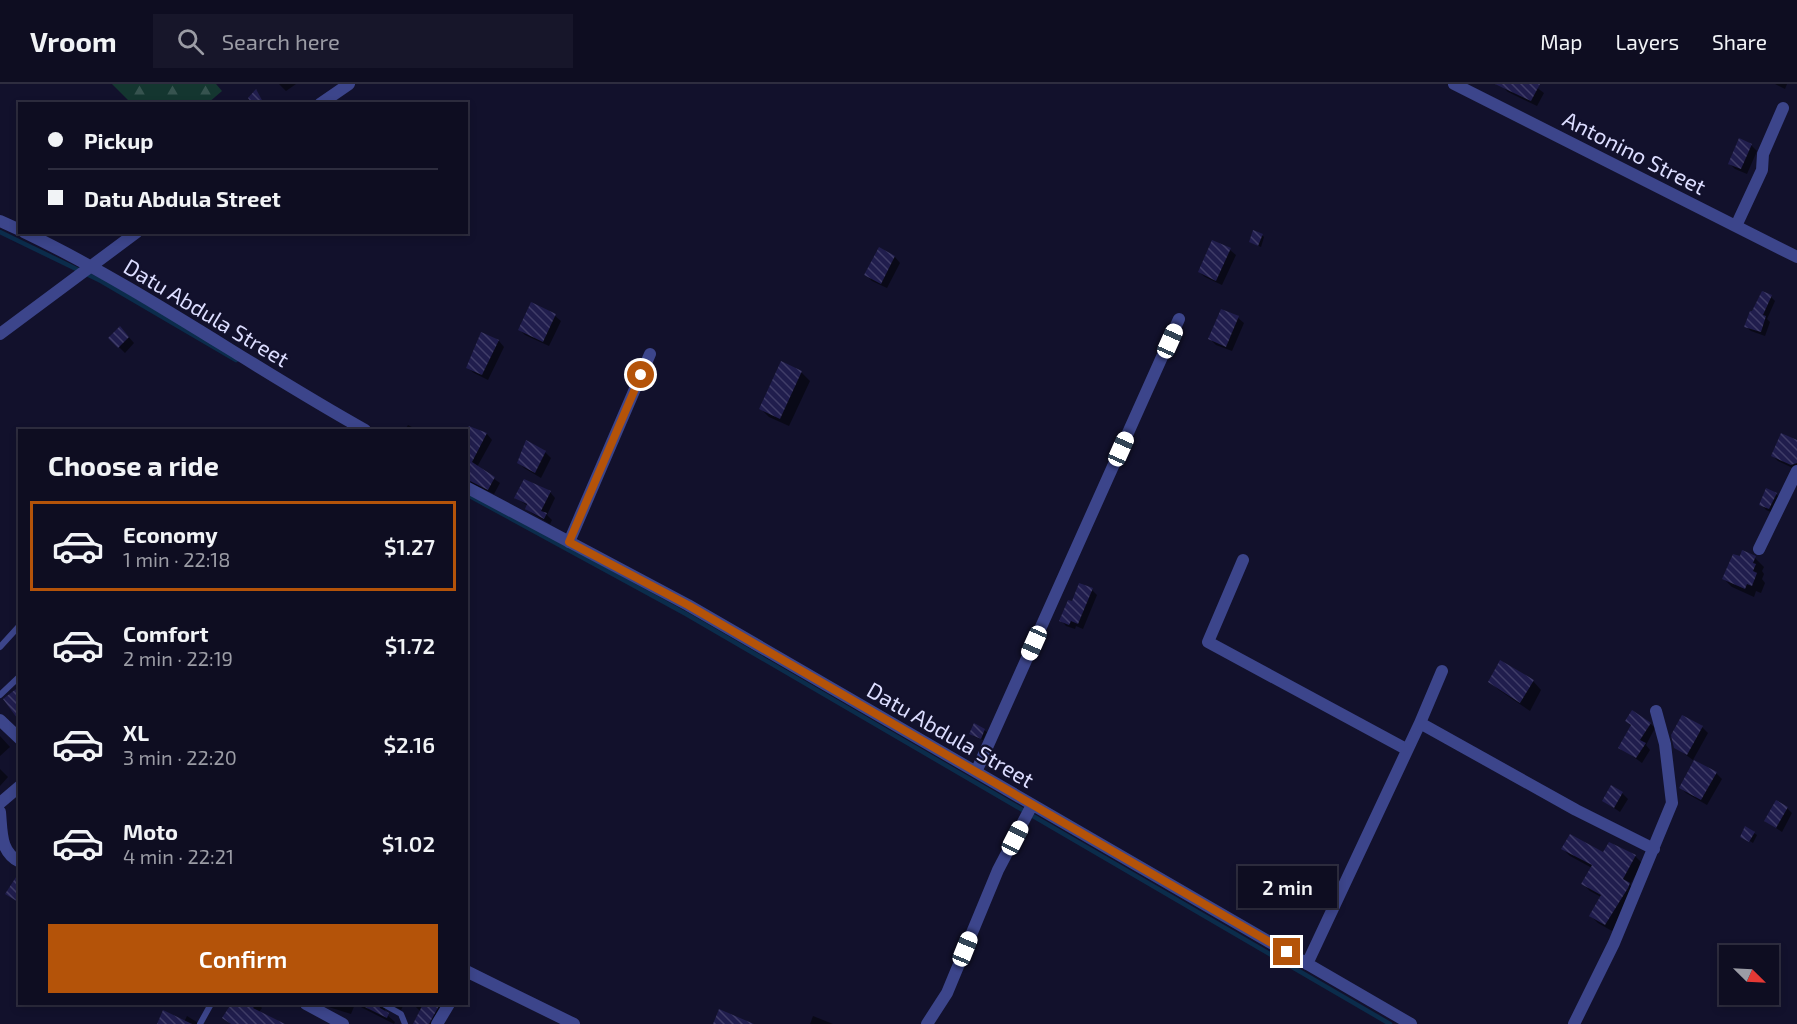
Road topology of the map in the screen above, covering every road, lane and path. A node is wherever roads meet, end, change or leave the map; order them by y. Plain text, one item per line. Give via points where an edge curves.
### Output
1 (349, 84) edge
2 (1455, 84) edge
3 (323, 102) edge
4 (1783, 108) dead end
5 (0, 221) edge
6 (1736, 226) junction
7 (18, 229) edge
8 (28, 234) edge
9 (134, 234) edge
10 (1797, 257) edge
11 (91, 266) junction
12 (1179, 319) dead end
13 (0, 334) edge
14 (650, 354) dead end
15 (363, 429) edge
16 (1797, 471) edge
17 (468, 488) edge
18 (569, 542) junction
19 (1759, 549) dead end
20 (1243, 560) dead end
21 (18, 627) edge
22 (0, 646) edge
23 (1442, 671) dead end
24 (18, 678) edge
25 (0, 695) edge
26 (1656, 711) dead end
27 (0, 720) edge
28 (1420, 723) junction
29 (18, 737) edge
30 (1406, 749) junction
31 (976, 772) junction
32 (18, 788) edge
33 (0, 803) edge
34 (1032, 806) junction
35 (0, 812) edge
36 (1654, 849) junction
37 (18, 861) edge
38 (1307, 964) junction
39 (468, 973) edge
40 (210, 1005) edge
41 (308, 1005) edge
42 (385, 1005) edge
43 (449, 1005) edge
44 (200, 1024) edge
45 (343, 1024) edge
46 (405, 1024) edge
47 (437, 1024) edge
48 (574, 1024) edge
49 (927, 1024) edge
50 (1411, 1024) edge
51 (1574, 1024) edge

1 - 3 street
2 - 6 street, Antonino Street
4 - 6 street via 1762,154 1762,170
5 - 7 street
6 - 10 street, Antonino Street
8 - 11 street, Datu Abdula Street
9 - 11 street
11 - 13 street
11 - 15 street, Datu Abdula Street
12 - 31 street
14 - 18 street
16 - 19 street
17 - 18 street, Datu Abdula Street
18 - 31 street, Datu Abdula Street via 688,605
20 - 30 street via 1208,642
21 - 22 lane
23 - 28 street
24 - 25 lane
26 - 36 street via 1665,744 1672,803
27 - 29 street
28 - 30 street
28 - 36 street
30 - 38 street
31 - 34 street, Datu Abdula Street
32 - 33 street
34 - 38 street, Datu Abdula Street
34 - 49 street via 998,870 947,993
35 - 37 street via 3,844 10,857
36 - 51 street
38 - 50 street, Datu Abdula Street
39 - 48 street
40 - 44 lane
41 - 45 street
42 - 46 lane via 401,1014
43 - 47 street

